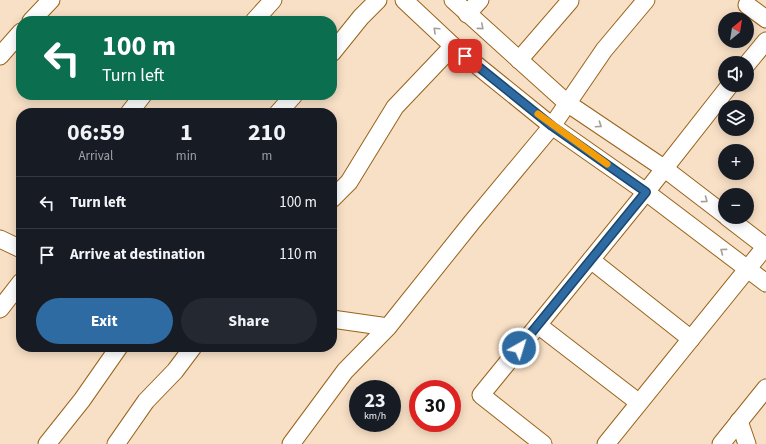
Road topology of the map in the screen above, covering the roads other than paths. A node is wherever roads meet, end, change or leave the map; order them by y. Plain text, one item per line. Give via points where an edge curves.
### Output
1 (50, 0) edge
2 (273, 0) edge
3 (378, 0) edge
4 (404, 0) edge
5 (453, 0) edge
6 (480, 0) edge
7 (646, 0) edge
8 (570, 1) edge
9 (747, 5) dead end
10 (467, 14) junction
11 (35, 16) edge
12 (259, 16) edge
13 (766, 19) edge
14 (16, 38) edge
15 (766, 41) edge
16 (453, 46) junction
17 (337, 47) edge
18 (0, 56) edge
19 (754, 56) edge
20 (519, 60) junction
21 (725, 92) edge
22 (139, 100) edge
23 (290, 100) edge
24 (567, 103) junction
25 (133, 108) edge
26 (282, 108) edge
27 (552, 126) junction
28 (665, 169) junction
29 (646, 192) junction
30 (337, 194) edge
31 (718, 210) edge
32 (737, 224) edge
33 (0, 239) edge
34 (766, 246) edge
35 (16, 247) edge
36 (591, 260) junction
37 (746, 269) junction
38 (766, 283) edge
39 (16, 288) edge
40 (0, 309) edge
41 (337, 320) edge
42 (538, 325) junction
43 (388, 328) junction
44 (691, 339) junction
45 (116, 352) edge
46 (189, 352) edge
47 (766, 388) edge
48 (638, 402) junction
49 (739, 421) junction
50 (47, 444) edge
51 (116, 444) edge
52 (291, 444) edge
53 (543, 444) edge
54 (606, 444) edge
55 (721, 444) edge
56 (747, 444) edge

1 - 11 street
2 - 12 street
3 - 17 street
16 -> 4 street
5 - 10 street
6 - 10 street
7 - 24 street via 604,50
8 - 20 street
9 - 13 street
10 -> 20 street
14 - 18 street
15 - 19 street
16 - 27 street
16 - 30 street via 395,107 350,182
20 - 24 street
21 - 28 street
22 - 25 street
23 - 26 street
24 - 27 street
24 -> 28 street
27 - 29 street
27 - 43 street via 476,216
28 - 29 street
28 -> 31 street
29 - 36 street
37 -> 29 street
32 - 34 street
33 - 35 street
34 - 37 street
36 - 42 street
36 - 44 street
37 - 38 street
37 - 44 street
39 - 40 street
41 - 43 street
42 - 48 street
42 - 53 street via 481,395
43 - 52 street via 345,371
44 - 48 street
45 - 50 street
46 - 51 street via 146,401
47 - 49 street
48 - 54 street
49 - 55 street
49 - 56 street

